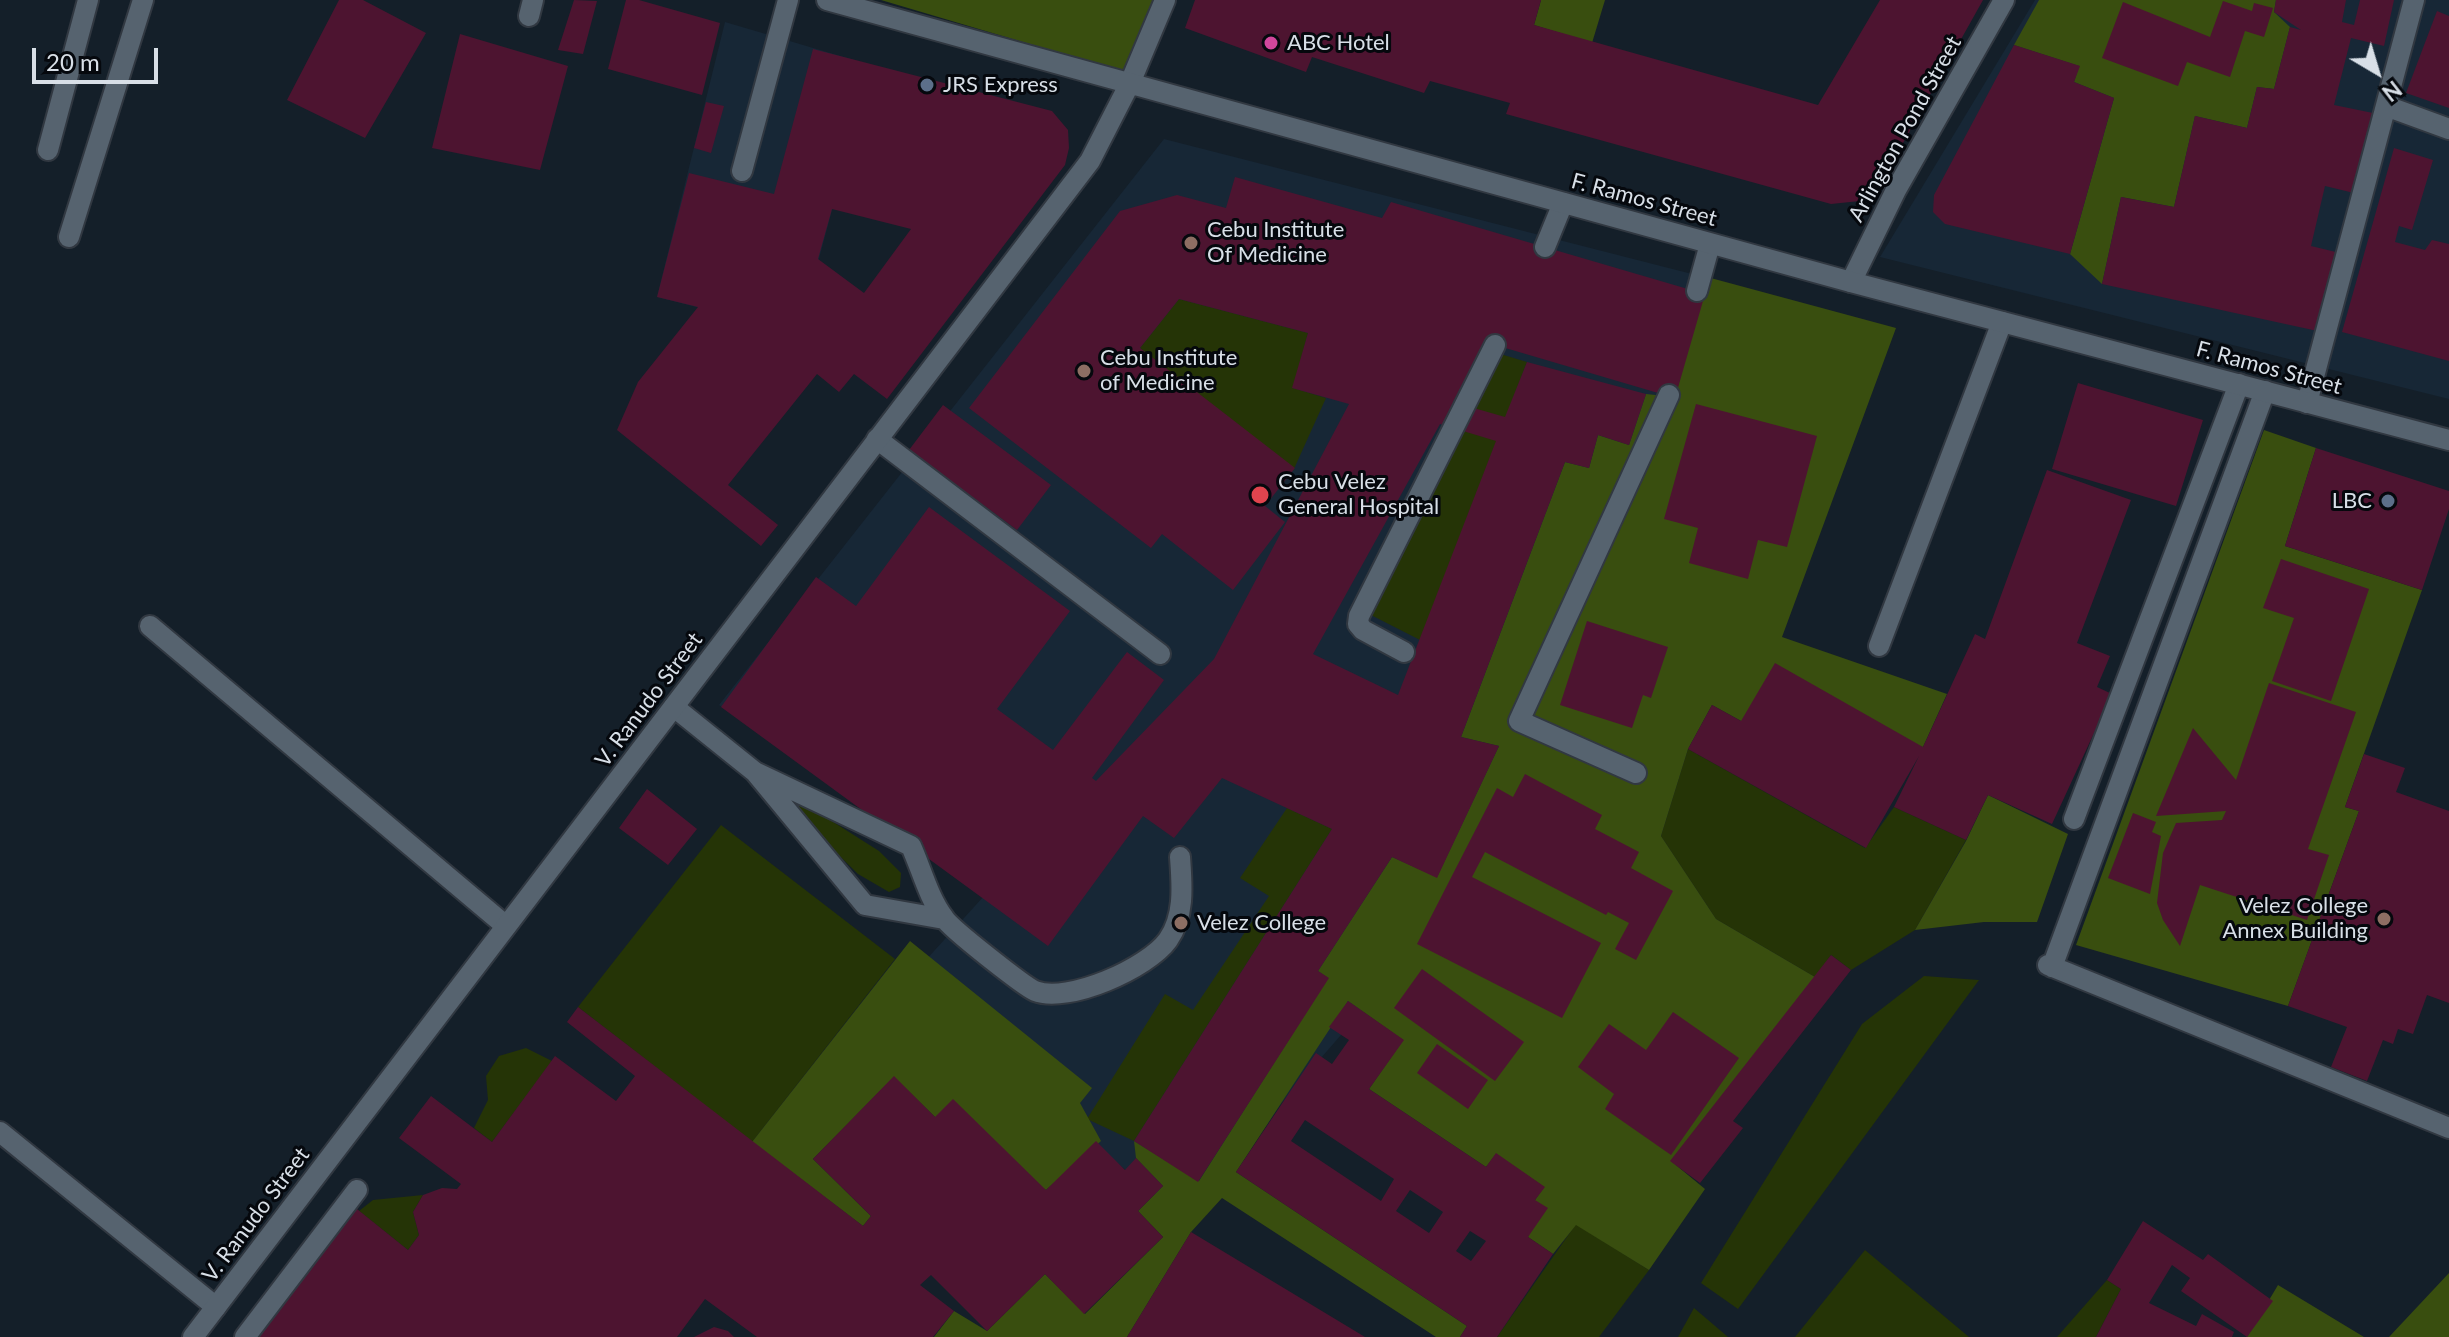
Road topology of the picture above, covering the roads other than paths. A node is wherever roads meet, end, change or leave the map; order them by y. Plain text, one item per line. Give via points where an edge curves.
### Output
1 (88, 0) edge
2 (143, 0) edge
3 (788, 0) edge
4 (827, 0) edge
5 (1165, 0) edge
6 (2004, 0) edge
7 (2414, 0) edge
8 (1130, 83) junction
9 (2386, 106) junction
10 (2449, 129) edge
11 (48, 150) dead end
12 (742, 171) dead end
13 (1563, 203) junction
14 (69, 237) dead end
15 (1710, 244) junction
16 (1545, 247) dead end
17 (1851, 282) junction
18 (1697, 291) dead end
19 (2002, 322) junction
20 (1495, 345) dead end
21 (2239, 384) junction
22 (2265, 391) junction
23 (1669, 395) dead end
24 (2307, 403) junction
25 (877, 439) junction
26 (2449, 440) edge
27 (150, 626) dead end
28 (1879, 646) dead end
29 (1404, 652) dead end
30 (1160, 654) dead end
31 (674, 707) junction
32 (755, 772) junction
33 (1636, 773) dead end
34 (2074, 819) dead end
35 (1180, 857) dead end
36 (944, 919) junction
37 (506, 926) junction
38 (2448, 1128) edge
39 (0, 1132) edge
40 (357, 1190) dead end
41 (216, 1307) junction
42 (193, 1337) edge
43 (245, 1337) edge

1 - 11 street
2 - 14 street
3 - 12 street
4 - 8 street, F. Ramos Street
5 - 8 street, V. Ranudo Street
6 - 17 street, Arlington Pond Street via 1896,190
7 - 9 street
8 - 13 street, F. Ramos Street
8 - 25 street, V. Ranudo Street via 1090,161
9 - 10 street
9 - 24 street
13 - 15 street, F. Ramos Street
13 - 16 street
15 - 17 street, F. Ramos Street
15 - 18 street
17 - 19 street, F. Ramos Street
19 - 21 street, F. Ramos Street
19 - 28 street
20 - 29 street via 1359,616 1363,630
21 - 22 street, F. Ramos Street
21 - 34 street
22 - 24 street, F. Ramos Street
22 - 38 street via 2050,966
23 - 33 street via 1519,721
24 - 26 street, F. Ramos Street
25 - 30 street
25 - 31 street, V. Ranudo Street
27 - 37 street
31 - 32 street
31 - 37 street, V. Ranudo Street
32 - 36 street via 911,846
32 - 36 street via 865,905
35 - 36 street via 1183,900 1167,941 1120,976 1089,988 1055,994 1034,990
37 - 41 street, V. Ranudo Street
39 - 41 street
40 - 43 street
41 - 42 street, V. Ranudo Street

